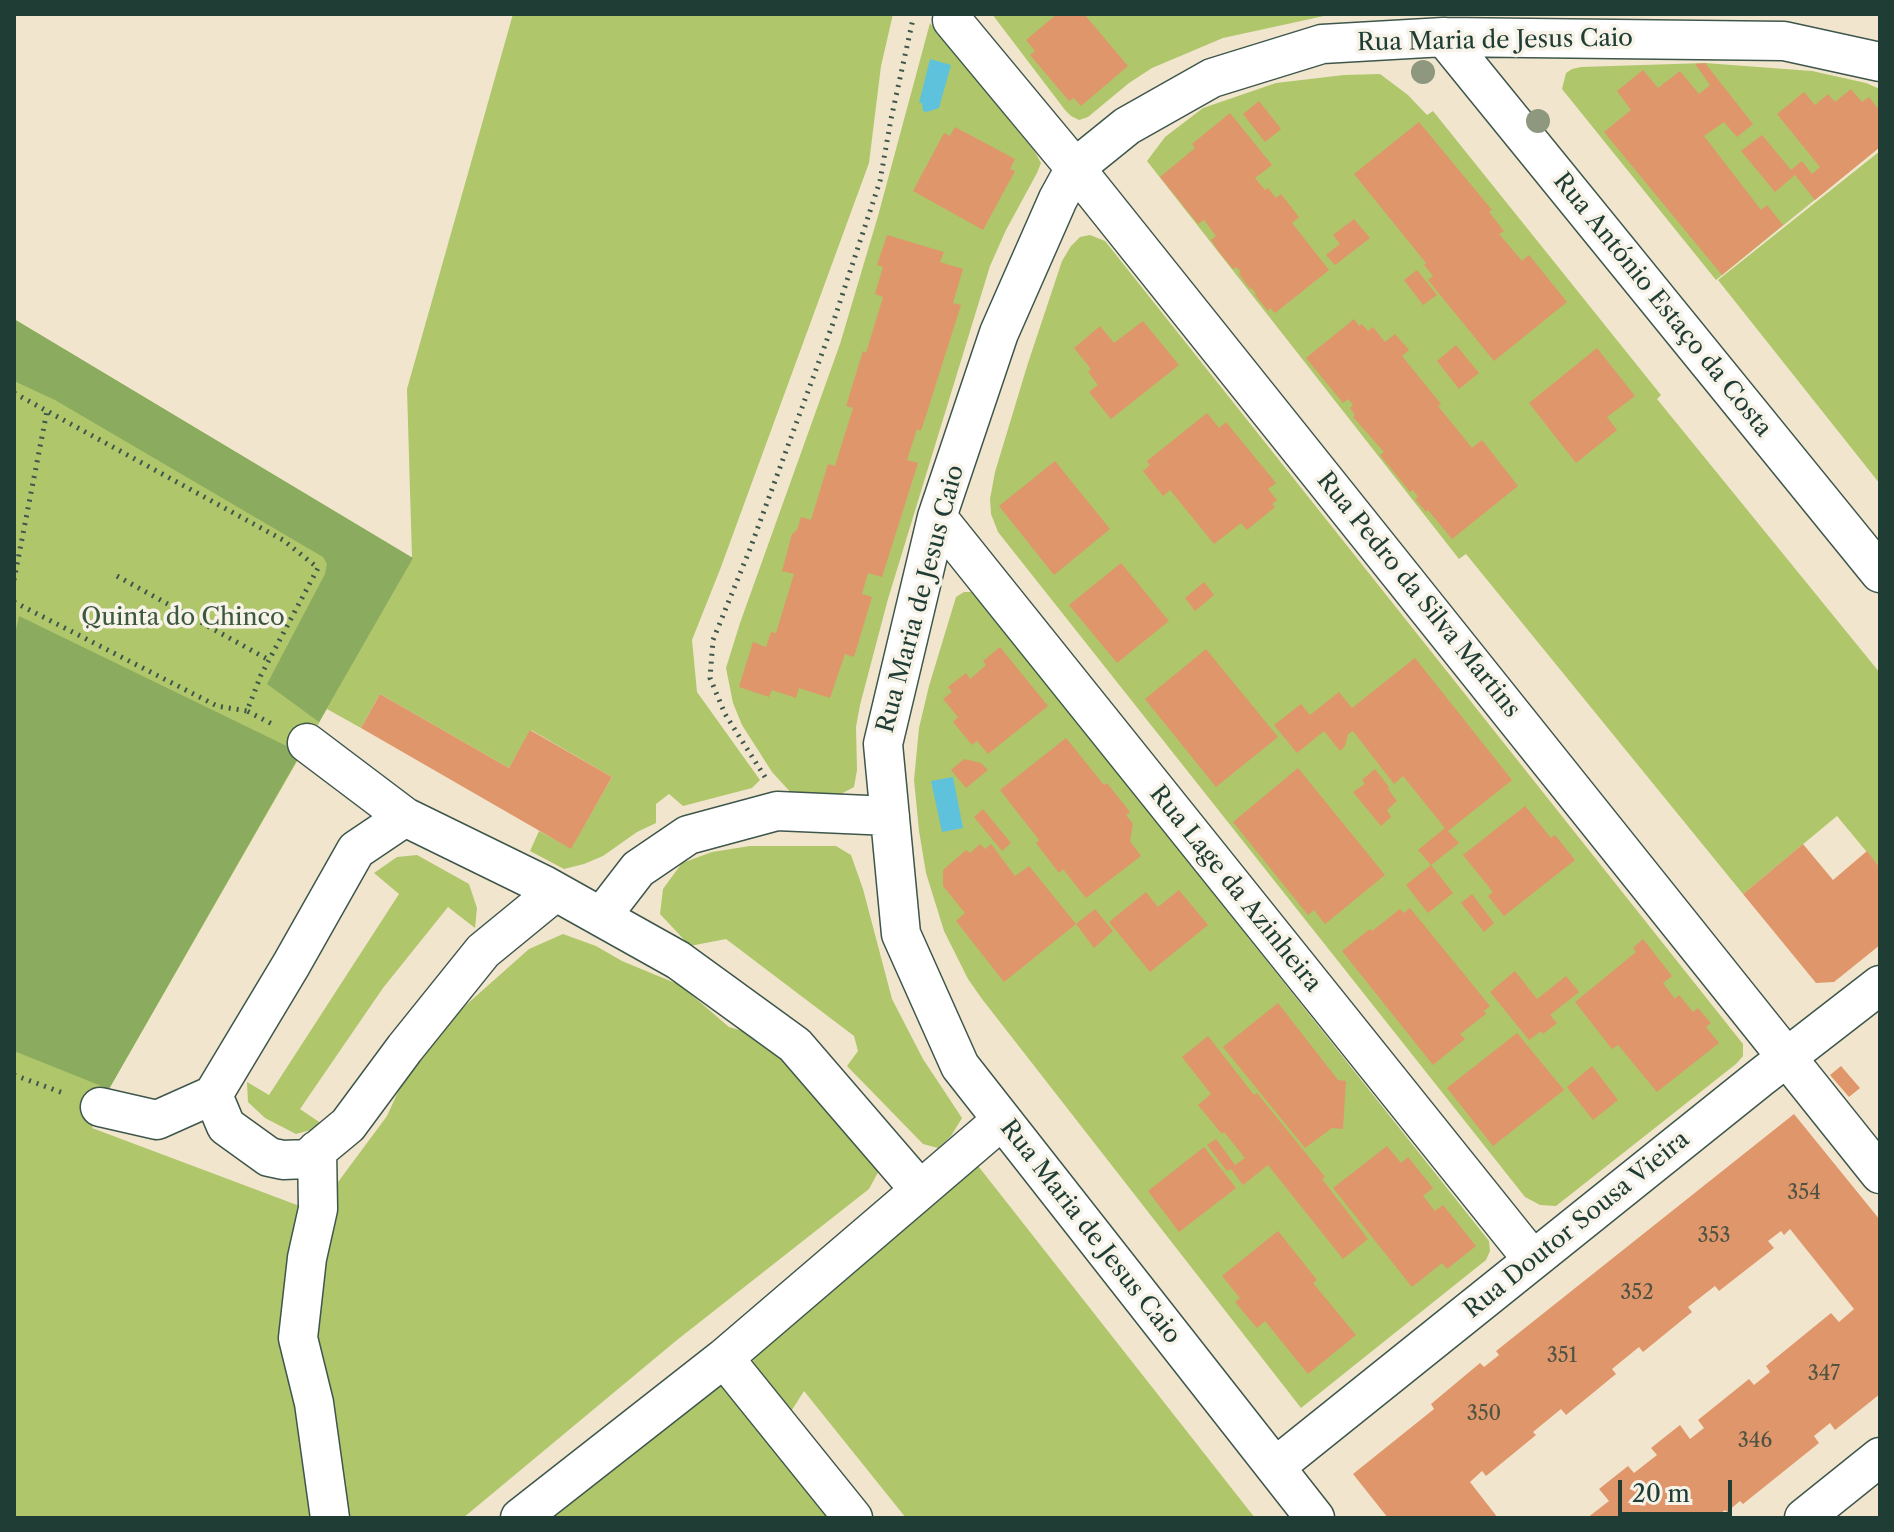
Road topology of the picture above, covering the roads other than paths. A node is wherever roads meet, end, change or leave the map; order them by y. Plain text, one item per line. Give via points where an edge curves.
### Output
1 (952, 20) dead end
2 (1444, 37) junction
3 (1880, 62) edge
4 (1075, 168) junction
5 (937, 517) junction
6 (1880, 573) edge
7 (307, 743) road end
8 (890, 816) junction
9 (405, 817) junction
10 (555, 892) junction
11 (601, 917) junction
12 (1880, 985) edge
13 (1787, 1058) junction
14 (213, 1095) junction
15 (100, 1107) road end
16 (1002, 1120) junction
17 (317, 1150) junction
18 (1880, 1174) edge
19 (920, 1190) junction
20 (1533, 1260) junction
21 (724, 1358) junction
22 (1880, 1457) edge
23 (1275, 1467) junction
24 (330, 1518) edge
25 (520, 1518) edge
26 (853, 1518) edge
27 (1315, 1518) edge
28 (1804, 1518) edge

1 - 4 street, Rua Pedro da Silva Martins
2 - 3 street, Rua Maria de Jesus Caio via 1784,41
2 - 4 street, Rua Maria de Jesus Caio via 1322,44 1212,78 1127,126
2 - 6 street, Rua António Estaço da Costa
4 - 5 street, Rua Maria de Jesus Caio via 999,333
4 - 13 street, Rua Pedro da Silva Martins
5 - 8 street, Rua Maria de Jesus Caio via 883,744
5 - 20 street, Rua Lage da Azinheira
7 - 9 street
8 - 11 street via 777,811 688,835 638,869
8 - 16 street, Rua Maria de Jesus Caio via 901,934 960,1066
9 - 10 street
9 - 14 street via 356,850
10 - 11 street
10 - 17 street via 483,951 348,1125
11 - 19 street via 678,960 795,1045
12 - 13 street, Rua Doutor Sousa Vieira
13 - 18 street, Rua Pedro da Silva Martins
13 - 20 street, Rua Doutor Sousa Vieira
14 - 15 street via 157,1120
14 - 17 street via 226,1126 269,1157 307,1159
16 - 19 street
16 - 23 street, Rua Maria de Jesus Caio
17 - 24 street via 318,1209 298,1338 314,1403
19 - 21 street
20 - 23 street, Rua Doutor Sousa Vieira
21 - 25 street
21 - 26 street
22 - 28 street
23 - 27 street, Rua Maria de Jesus Caio

